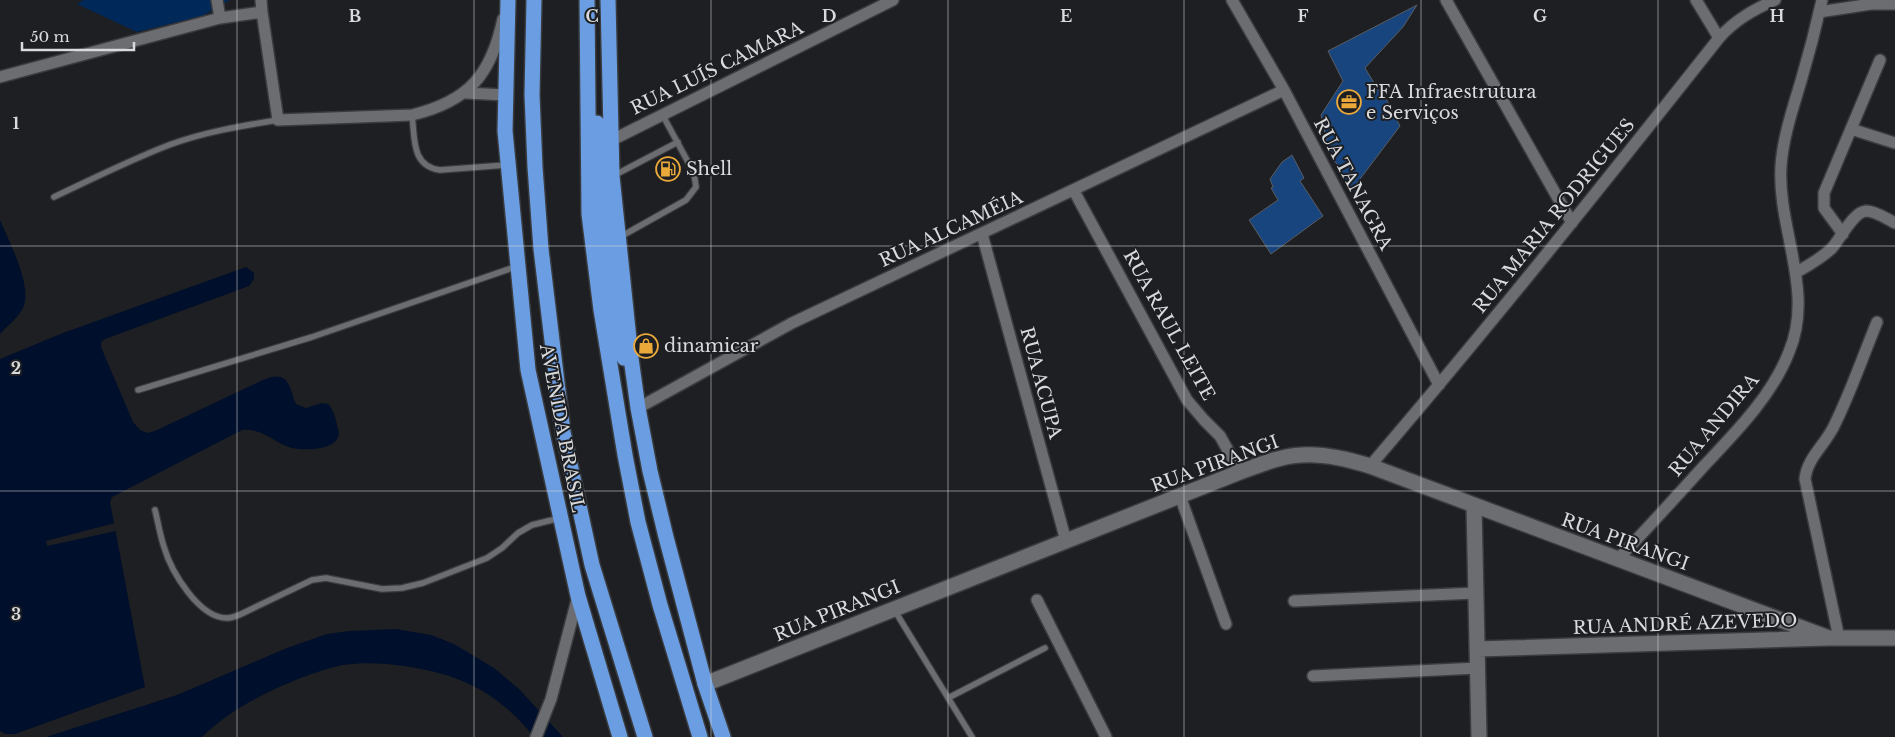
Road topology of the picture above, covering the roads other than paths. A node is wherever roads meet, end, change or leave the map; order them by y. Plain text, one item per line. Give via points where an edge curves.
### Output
1 (217, 0) edge
2 (261, 0) edge
3 (508, 0) edge
4 (534, 0) edge
5 (587, 0) edge
6 (593, 0) edge
7 (608, 0) edge
8 (893, 0) edge
9 (1232, 0) edge
10 (1446, 0) edge
11 (1696, 0) edge
12 (1775, 0) edge
13 (1822, 0) edge
14 (1895, 4) edge
15 (262, 12) junction
16 (1819, 12) junction
17 (220, 18) junction
18 (1718, 38) junction
19 (1880, 60) dead end
20 (0, 77) edge
21 (1284, 90) junction
22 (466, 92) junction
23 (506, 95) junction
24 (662, 114) junction
25 (412, 115) junction
26 (278, 120) junction
27 (1851, 128) junction
28 (610, 141) junction
29 (678, 142) junction
30 (1895, 143) edge
31 (507, 165) junction
32 (612, 176) junction
33 (1074, 191) junction
34 (54, 197) dead end
35 (1572, 223) junction
36 (1895, 223) edge
37 (982, 234) junction
38 (1843, 234) junction
39 (618, 238) junction
40 (518, 266) junction
41 (1796, 272) junction
42 (1877, 322) dead end
43 (1439, 385) junction
44 (138, 390) dead end
45 (638, 408) junction
46 (1370, 466) junction
47 (1240, 472) junction
48 (1180, 496) junction
49 (1474, 506) junction
50 (155, 510) dead end
51 (560, 518) junction
52 (1066, 541) junction
53 (1618, 559) junction
54 (1476, 593) junction
55 (578, 596) junction
56 (1037, 600) dead end
57 (1294, 601) dead end
58 (894, 608) junction
59 (1226, 624) dead end
60 (1834, 638) junction
61 (1895, 638) edge
62 (1045, 648) dead end
63 (1477, 649) junction
64 (1478, 668) junction
65 (1313, 676) dead end
66 (705, 684) junction
67 (948, 698) junction
68 (536, 737) edge
69 (620, 737) edge
70 (644, 737) edge
71 (700, 737) edge
72 (723, 737) edge
73 (972, 737) edge
74 (1106, 737) edge
75 (1479, 737) edge

1 - 17 street
2 - 15 street
3 - 22 street via 494,53
3 - 23 highway, AVENIDA BRASIL
4 - 70 highway, AVENIDA BRASIL via 532,95 535,167 541,249 563,432 592,565
5 - 71 highway via 589,214 601,310 638,522
6 - 45 highway via 605,234 617,336
7 - 28 highway
8 - 24 street, RUA LUÍS CAMARA
9 - 21 street, RUA TANAGRA
10 - 35 street
11 - 18 street
12 - 18 street, RUA MARIA RODRIGUES via 1731,24
13 - 16 street, RUA ANDIRA
14 - 16 street via 1871,4
15 - 17 street
15 - 26 street
16 - 41 street, RUA ANDIRA via 1789,120 1781,165 1781,201
17 - 20 street
18 - 35 street, RUA MARIA RODRIGUES
19 - 27 street
21 - 33 street, RUA ALCAMÉIA
21 - 43 street, RUA TANAGRA
22 - 23 street
22 - 25 street via 444,105
23 - 31 highway, AVENIDA BRASIL
24 - 28 street, RUA LUÍS CAMARA
24 - 29 lane
25 - 26 street
25 - 31 lane via 418,155 423,164 440,170
26 - 34 lane via 221,130 171,144
27 - 30 street
27 - 38 street via 1823,200 1827,214
28 - 32 highway
29 - 32 lane
29 - 39 lane via 694,173 696,187 686,200
31 - 40 highway, AVENIDA BRASIL
32 - 39 highway
33 - 37 street, RUA ALCAMÉIA
33 - 47 street, RUA RAUL LEITE via 1187,400 1220,436
35 - 43 street, RUA MARIA RODRIGUES
36 - 38 street via 1867,211 1853,219
37 - 45 street, RUA ALCAMÉIA via 792,323
37 - 52 street, RUA ACUPA
38 - 41 street via 1820,258
39 - 45 highway
40 - 44 lane via 312,337
40 - 51 highway, AVENIDA BRASIL via 528,370
41 - 53 street, RUA ANDIRA via 1796,332 1776,378 1735,433
42 - 60 street via 1836,423 1810,461 1805,479
43 - 46 street, RUA MARIA RODRIGUES
45 - 66 highway via 662,518
46 - 47 street, RUA PIRANGI via 1347,459 1301,455
46 - 49 street, RUA PIRANGI
47 - 48 street, RUA PIRANGI
48 - 52 street, RUA PIRANGI
48 - 59 street
49 - 53 street, RUA PIRANGI
49 - 54 street
50 - 51 lane via 164,548 178,579 200,605 228,618 312,580 326,578 382,589 424,583 487,558 532,525
51 - 55 highway, AVENIDA BRASIL
52 - 58 street, RUA PIRANGI
53 - 60 street, RUA PIRANGI
54 - 57 street
54 - 63 street
55 - 68 street via 546,713
55 - 69 highway, AVENIDA BRASIL
56 - 74 street
58 - 66 street, RUA PIRANGI
58 - 67 lane
60 - 61 street, RUA ANDRÉ AZEVEDO
60 - 63 street, RUA ANDRÉ AZEVEDO
62 - 67 lane
63 - 64 street
64 - 65 street
64 - 75 street
66 - 72 highway
67 - 73 lane

